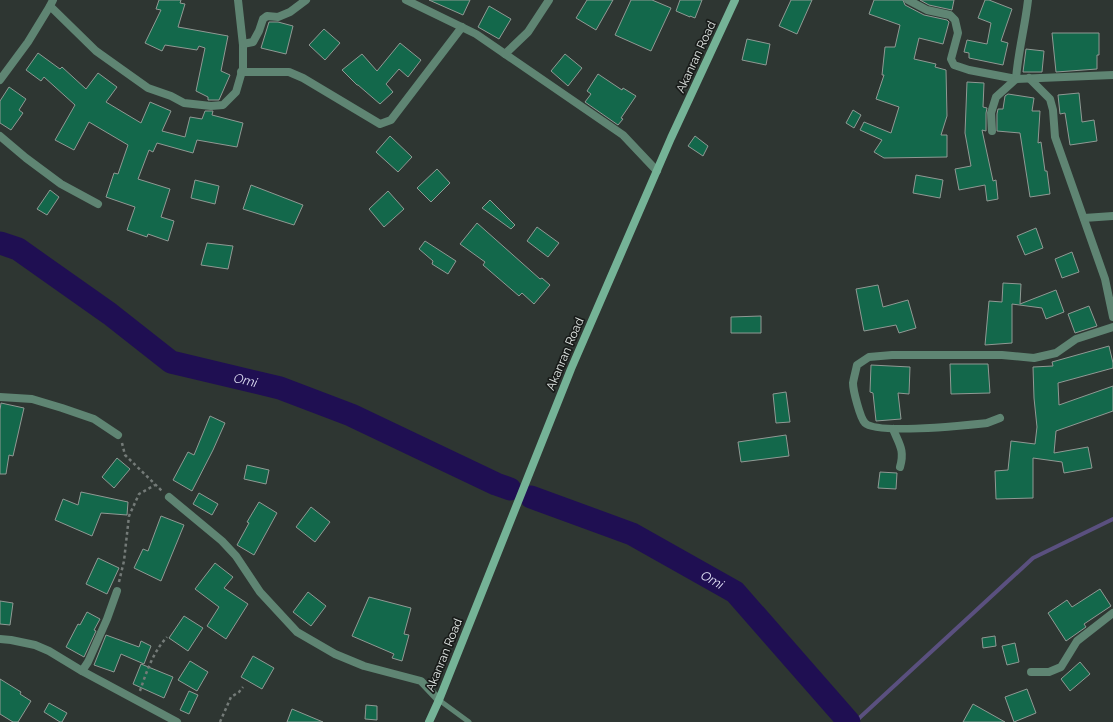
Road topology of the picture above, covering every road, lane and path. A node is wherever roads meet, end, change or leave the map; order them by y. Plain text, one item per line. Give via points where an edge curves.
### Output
1 (238, 0) edge
2 (306, 0) edge
3 (406, 0) edge
4 (549, 0) edge
5 (735, 0) edge
6 (908, 0) edge
7 (1028, 0) edge
8 (52, 3) edge
9 (462, 27) junction
10 (243, 44) junction
11 (505, 54) junction
12 (241, 72) junction
13 (1113, 75) edge
14 (1029, 78) junction
15 (1016, 79) junction
16 (0, 80) edge
17 (992, 131) dead end
18 (0, 136) edge
19 (657, 171) junction
20 (98, 204) dead end
21 (1113, 216) edge
22 (1084, 218) junction
23 (1113, 317) edge
24 (1113, 327) edge
25 (0, 397) edge
26 (1000, 418) dead end
27 (892, 429) junction
28 (118, 435) joint
29 (900, 467) dead end
30 (155, 485) junction
31 (169, 497) joint
32 (117, 590) joint
33 (1113, 613) edge
34 (167, 637) dead end
35 (0, 639) edge
36 (82, 671) junction
37 (1031, 672) dead end
38 (243, 686) dead end
39 (136, 699) junction
40 (439, 700) junction
41 (177, 722) edge
42 (220, 722) edge
43 (429, 722) edge
44 (469, 722) edge

1 - 10 street
2 - 10 street via 278,17 267,16 263,19 253,42
3 - 9 street
4 - 11 street via 528,32
5 - 19 main road, Akanran Road
6 - 15 street via 955,20 958,33 951,59 954,64 969,70
7 - 15 street
8 - 12 street via 96,51 148,88 184,102 223,105 236,92
8 - 16 street
9 - 11 street
9 - 12 street via 391,120 380,124 289,72
10 - 12 street
11 - 19 street via 622,135
13 - 14 street
14 - 15 street
14 - 22 street via 1050,99 1055,137
15 - 17 street via 996,97 991,113
18 - 20 street via 61,184
19 - 40 main road, Akanran Road via 571,369
21 - 22 street
22 - 23 street via 1106,279
24 - 27 street via 1076,339 1056,352 1034,358 1002,355 869,357 857,365 853,384 861,416 866,424 876,428
25 - 28 street via 32,399 62,408 94,419
26 - 27 street via 987,423
27 - 29 street via 901,445
28 - 30 path via 125,455
30 - 31 path
30 - 32 path via 139,494 129,516 124,561
31 - 40 street via 222,541 236,556 260,592 297,632 335,654 364,666 421,681
32 - 36 street via 107,619
33 - 37 street via 1077,641 1061,667 1049,672
34 - 39 path via 148,668
35 - 36 street via 34,645
36 - 39 street
38 - 42 path via 231,697
39 - 41 street
40 - 43 main road, Akanran Road
40 - 44 lane

